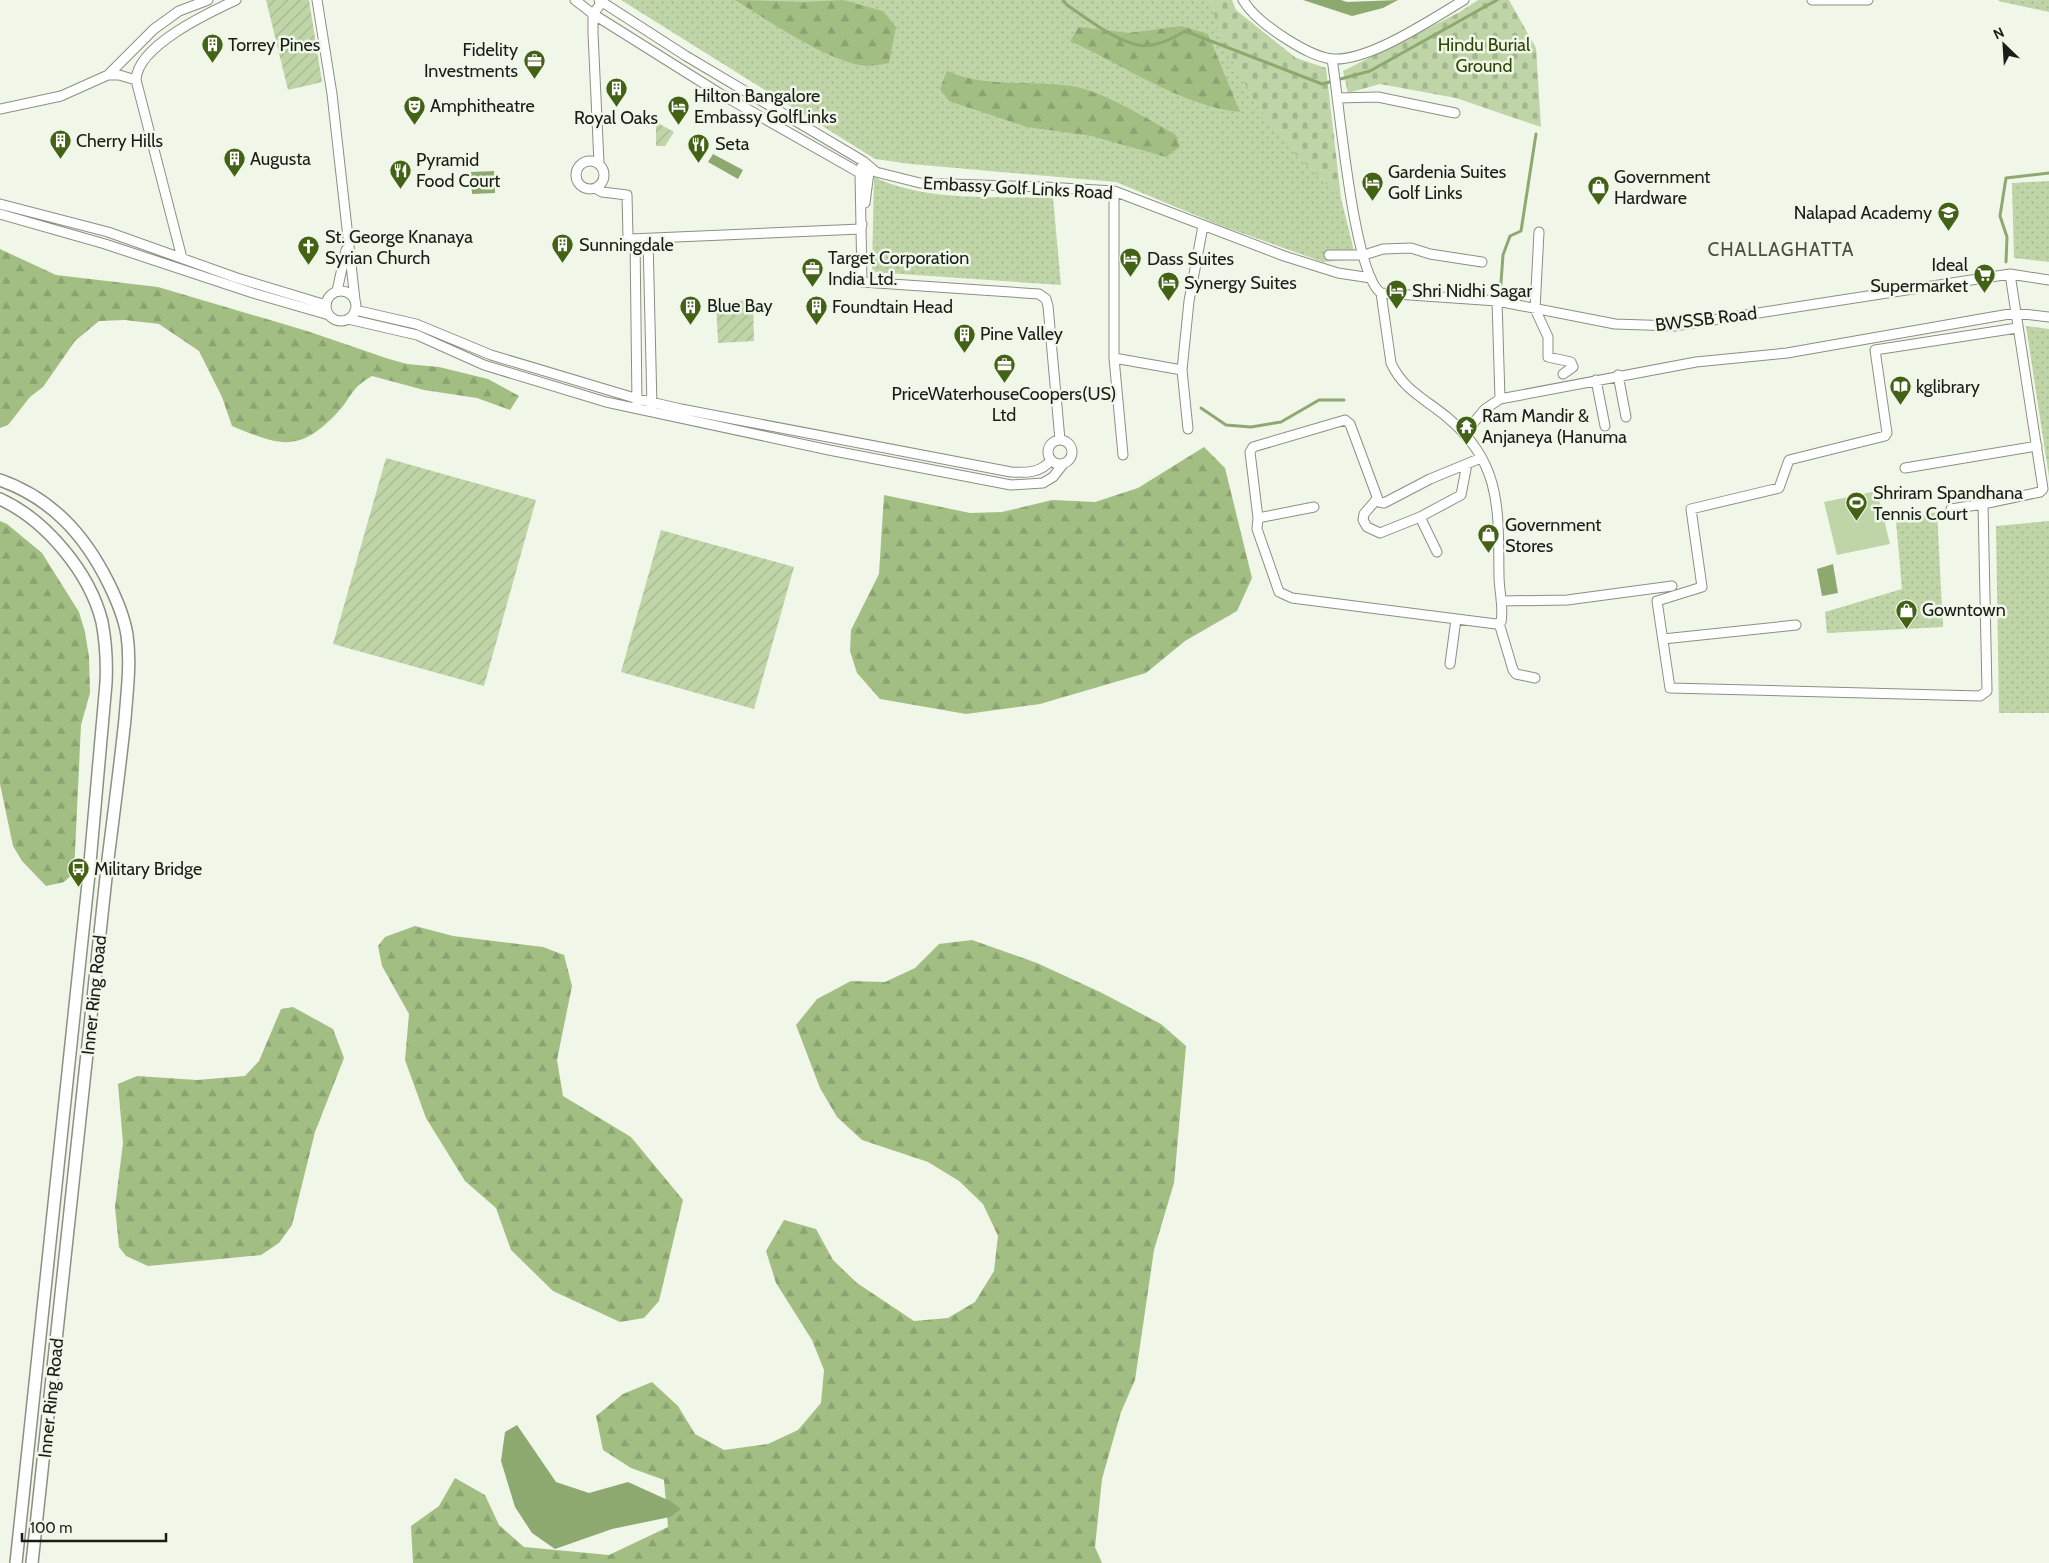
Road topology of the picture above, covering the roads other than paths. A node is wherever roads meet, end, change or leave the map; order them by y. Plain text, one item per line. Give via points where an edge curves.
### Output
1 (208, 0) edge
2 (236, 0) edge
3 (317, 0) edge
4 (575, 0) edge
5 (1243, 0) edge
6 (1464, 0) edge
7 (1812, 0) edge
8 (1868, 0) edge
9 (600, 1) edge
10 (594, 14) junction
11 (1332, 59) junction
12 (716, 73) junction
13 (108, 74) junction
14 (136, 80) junction
15 (709, 87) junction
16 (1338, 98) junction
17 (0, 109) edge
18 (1455, 113) dead end
19 (864, 161) junction
20 (599, 163) junction
21 (868, 172) junction
22 (596, 188) junction
23 (1114, 192) junction
24 (0, 204) edge
25 (0, 214) edge
26 (1204, 226) junction
27 (861, 229) junction
28 (1540, 232) dead end
29 (635, 239) junction
30 (648, 239) junction
31 (348, 243) junction
32 (1329, 255) dead end
33 (1364, 255) junction
34 (182, 258) junction
35 (1482, 262) dead end
36 (2010, 274) junction
37 (1370, 278) junction
38 (2049, 280) edge
39 (337, 291) junction
40 (1381, 293) junction
41 (355, 300) junction
42 (1497, 301) junction
43 (326, 305) junction
44 (1535, 309) junction
45 (355, 310) junction
46 (2015, 314) junction
47 (329, 315) junction
48 (2049, 317) edge
49 (348, 319) junction
50 (2017, 328) junction
51 (1114, 358) junction
52 (1182, 370) junction
53 (1563, 374) dead end
54 (1618, 375) junction
55 (1596, 380) junction
56 (638, 399) junction
57 (1500, 399) junction
58 (653, 402) junction
59 (637, 410) junction
60 (652, 412) junction
61 (1626, 416) dead end
62 (1605, 426) dead end
63 (1188, 429) dead end
64 (1464, 434) junction
65 (1060, 440) junction
66 (2037, 446) junction
67 (1123, 454) dead end
68 (1481, 458) junction
69 (1051, 460) junction
70 (1064, 463) junction
71 (1467, 464) junction
72 (1905, 468) dead end
73 (0, 480) edge
74 (0, 499) edge
75 (1376, 500) junction
76 (1983, 504) junction
77 (1314, 507) dead end
78 (1951, 508) dead end
79 (1420, 517) junction
80 (1258, 518) junction
81 (1437, 552) dead end
82 (1672, 586) dead end
83 (1501, 601) junction
84 (1456, 619) junction
85 (1499, 623) junction
86 (1796, 625) dead end
87 (1663, 639) junction
88 (1450, 664) dead end
89 (1535, 678) dead end
90 (90, 874) junction
91 (106, 876) junction
92 (16, 1563) edge
93 (32, 1563) edge

1 - 13 street via 179,10 154,29
2 - 14 street via 195,19 146,56 136,71
3 - 31 street via 332,94
4 - 10 street
5 - 11 street via 1273,31 1294,44
6 - 11 street via 1400,37 1353,56
7 - 8 street
9 - 10 street
9 - 12 street, Embassy Golf Links Road
10 - 15 street
10 - 20 street
11 - 16 street
12 - 15 street
12 - 19 street, Embassy Golf Links Road
13 - 14 street
13 - 17 street via 60,96
14 - 34 street
15 - 21 street
16 - 18 street via 1378,96
16 - 33 street via 1352,206
19 - 21 street
19 - 21 street, Embassy Golf Links Road
20 - 22 street via 604,174
20 - 22 street via 588,160 576,172 576,179 583,188
21 - 23 street, Embassy Golf Links Road via 920,183
21 - 27 street
22 - 29 street via 602,192 627,194 628,236
23 - 26 street, Embassy Golf Links Road
23 - 51 street
24 - 34 street via 108,232
25 - 47 street
26 - 37 street, Embassy Golf Links Road via 1312,266
26 - 52 street via 1190,301
27 - 30 street
27 - 65 street via 862,282 1044,296 1048,306
28 - 44 street
29 - 30 street
29 - 56 street
30 - 58 street
31 - 39 street
31 - 41 street
32 - 33 street
33 - 35 street via 1412,248
33 - 37 street
34 - 43 street
36 - 38 street, BWSSB Road
36 - 44 street, BWSSB Road via 1674,326 1615,324
36 - 46 street
37 - 40 street
39 - 41 street via 347,292
39 - 43 street
40 - 42 street, BWSSB Road
40 - 64 street via 1395,373 1414,394
41 - 45 street
42 - 44 street, BWSSB Road
42 - 57 street
43 - 47 street
44 - 53 street via 1548,337 1548,357 1572,364 1570,371
45 - 49 street
45 - 56 street via 416,324 492,355
46 - 48 street
46 - 50 street
46 - 54 street via 1787,353 1715,359
47 - 49 street via 338,320
49 - 59 street via 417,335 484,365
50 - 66 street
50 - 87 street via 1875,350 1885,436 1789,460 1779,488 1690,509 1702,586 1658,600
51 - 52 street
51 - 67 street
52 - 63 street
54 - 55 street
54 - 61 street
55 - 57 street
55 - 62 street
56 - 58 street
56 - 59 street
57 - 64 street via 1485,409
58 - 60 street
58 - 69 street via 1011,472 1036,471
59 - 60 street
60 - 70 street via 1011,485 1053,478
64 - 68 street
65 - 69 street via 1053,442 1049,449
65 - 70 street via 1070,445 1072,452
66 - 72 street
66 - 76 street via 2042,491
68 - 71 street
68 - 83 street via 1496,491
69 - 70 street
71 - 75 street via 1384,502
71 - 79 street via 1460,494
73 - 91 main road, Inner Ring Road via 30,493 62,516 81,536 115,597 125,627 128,685
74 - 90 main road, Inner Ring Road via 41,524 78,571 101,621 107,654 106,683
75 - 79 street via 1363,520 1374,532 1380,533
75 - 80 street via 1350,424 1345,420 1253,447 1250,452
76 - 78 street
76 - 87 street via 1988,688 1980,696 1670,688
77 - 80 street
79 - 81 street
80 - 84 street via 1257,528 1269,564 1279,592 1284,596
82 - 83 street via 1567,600
83 - 85 street via 1502,619
84 - 85 street
84 - 88 street
85 - 89 street via 1513,670 1516,674
86 - 87 street
90 - 91 main road
90 - 92 main road, Inner Ring Road
91 - 93 main road, Inner Ring Road

